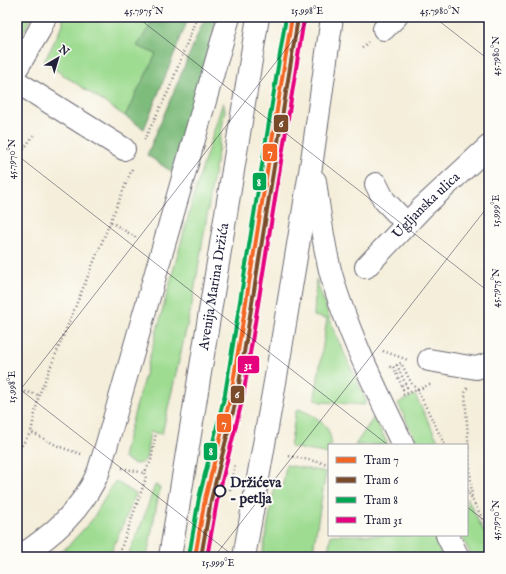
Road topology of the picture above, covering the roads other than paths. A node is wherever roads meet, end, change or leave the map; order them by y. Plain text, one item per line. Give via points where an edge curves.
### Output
1 (45, 17) edge
2 (229, 17) edge
3 (258, 17) edge
4 (332, 17) edge
5 (17, 68) edge
6 (17, 82) edge
7 (489, 146) edge
8 (134, 151) road end
9 (312, 160) junction
10 (376, 184) dead end
11 (406, 223) junction
12 (366, 267) dead end
13 (429, 360) dead end
14 (482, 366) edge
15 (403, 444) edge
16 (448, 536) edge
17 (19, 557) edge
18 (170, 557) edge
19 (244, 557) edge
20 (458, 557) edge

1 - 5 main road
2 - 17 main road via 102,461 84,499 72,514 37,546
3 - 18 main road, Avenija Marina Držića
4 - 9 main road
6 - 8 main road
7 - 11 main road, Ugljanska ulica
9 - 15 main road via 323,239 339,300 361,357
9 - 19 main road
10 - 11 main road via 384,200
11 - 12 main road, Ugljanska ulica
13 - 14 main road
16 - 20 main road

